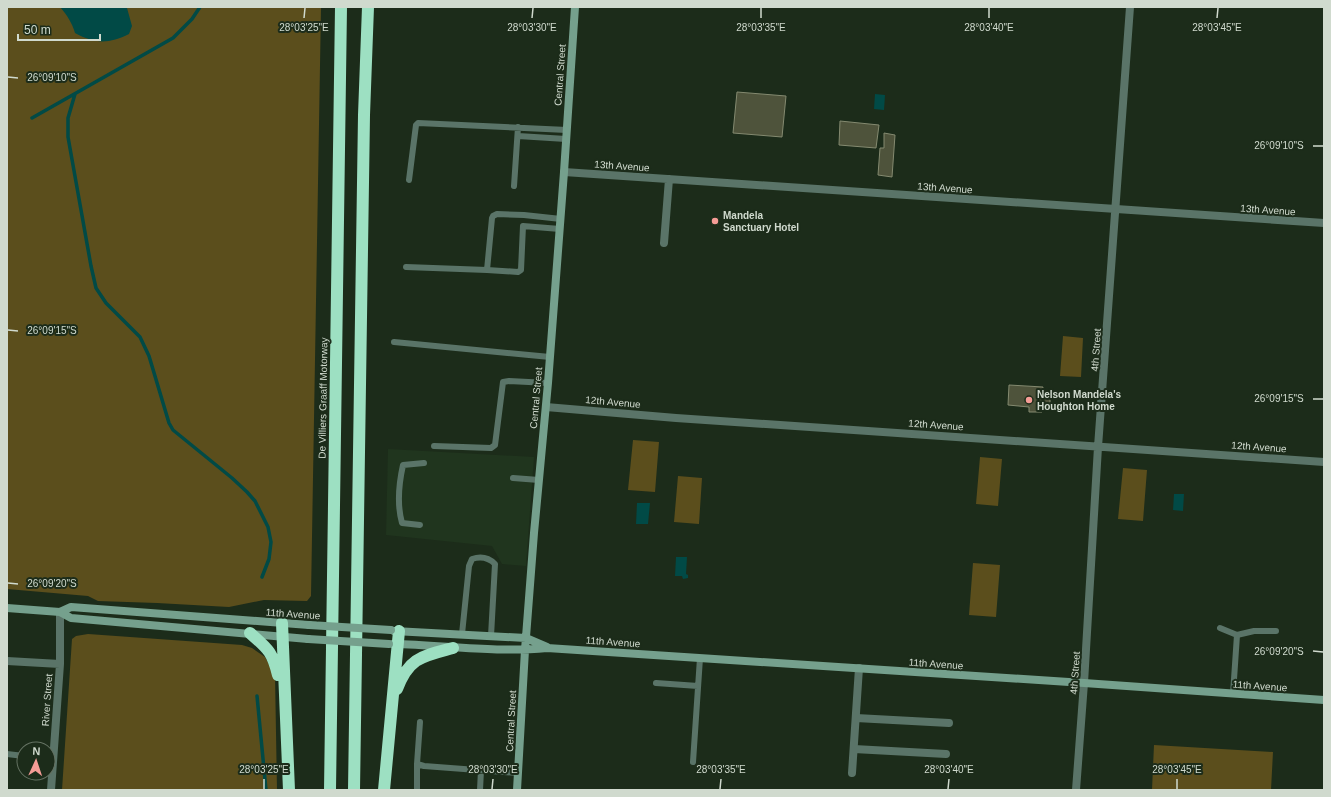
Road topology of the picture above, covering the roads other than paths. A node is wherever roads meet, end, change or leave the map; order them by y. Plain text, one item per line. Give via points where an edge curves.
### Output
1 (341, 7) edge
2 (368, 7) edge
3 (575, 7) edge
4 (1130, 7) edge
5 (518, 127) junction
6 (567, 130) junction
7 (518, 136) junction
8 (566, 139) junction
9 (564, 172) junction
10 (669, 179) junction
11 (409, 180) dead end
12 (514, 186) dead end
13 (1116, 210) junction
14 (524, 215) junction
15 (561, 219) junction
16 (1324, 224) edge
17 (523, 226) junction
18 (560, 229) junction
19 (664, 244) dead end
20 (406, 267) dead end
21 (487, 270) junction
22 (394, 342) dead end
23 (550, 357) junction
24 (548, 383) junction
25 (546, 407) junction
26 (434, 446) dead end
27 (1098, 447) junction
28 (1324, 462) edge
29 (424, 463) dead end
30 (513, 478) dead end
31 (539, 480) junction
32 (420, 525) dead end
33 (7, 608) edge
34 (60, 612) junction
35 (282, 623) junction
36 (1220, 628) dead end
37 (395, 631) junction
38 (1276, 631) dead end
39 (250, 633) junction
40 (462, 634) junction
41 (1237, 635) junction
42 (282, 636) junction
43 (491, 636) junction
44 (526, 638) junction
45 (394, 644) junction
46 (453, 648) junction
47 (547, 648) junction
48 (525, 650) junction
49 (700, 658) junction
50 (7, 661) edge
51 (60, 664) junction
52 (859, 668) junction
53 (656, 683) dead end
54 (1084, 683) junction
55 (698, 686) junction
56 (1233, 694) junction
57 (393, 699) junction
58 (1324, 700) edge
59 (285, 712) junction
60 (856, 718) junction
61 (420, 722) dead end
62 (949, 723) dead end
63 (52, 741) edge
64 (854, 749) junction
65 (946, 754) dead end
66 (693, 762) dead end
67 (417, 764) junction
68 (481, 770) junction
69 (518, 773) junction
70 (852, 773) dead end
71 (289, 790) edge
72 (330, 790) edge
73 (354, 790) edge
74 (384, 790) edge
75 (417, 790) edge
76 (480, 790) edge
77 (517, 790) edge
78 (1076, 790) edge

1 - 72 highway, De Villiers Graaff Motorway
2 - 73 highway via 364,115
3 - 6 main road, Central Street
4 - 13 street, 4th Street
5 - 6 lane
5 - 7 lane
5 - 11 lane via 418,123
6 - 8 main road, Central Street
7 - 8 lane
7 - 12 lane
8 - 9 main road, Central Street
9 - 10 street, 13th Avenue
9 - 15 main road, Central Street
10 - 13 street, 13th Avenue
10 - 19 street
13 - 16 street, 13th Avenue
13 - 27 street, 4th Street
14 - 15 lane
14 - 17 lane
14 - 21 lane via 493,216
15 - 18 main road, Central Street
17 - 18 lane
17 - 21 lane via 521,270
18 - 23 main road, Central Street
20 - 21 lane
22 - 23 lane
23 - 24 main road, Central Street
24 - 25 main road, Central Street
24 - 26 lane via 503,382 495,446
25 - 27 street, 12th Avenue
25 - 31 main road, Central Street
27 - 28 street, 12th Avenue
27 - 54 street, 4th Street
29 - 32 lane via 404,465 401,477 402,523
30 - 31 lane
31 - 44 main road, Central Street
33 - 34 main road, 11th Avenue
34 - 35 main road, 11th Avenue via 70,607
34 - 39 main road, 11th Avenue via 71,618
34 - 51 street, River Street
35 - 37 main road, 11th Avenue, bridge
35 - 42 highway
36 - 41 lane
37 - 40 main road, 11th Avenue
37 - 45 highway
38 - 41 lane via 1254,631
39 - 42 main road, 11th Avenue
39 - 59 highway via 268,649 275,660
40 - 43 main road, 11th Avenue
40 - 43 lane via 469,566 472,559 485,557 495,564
41 - 56 lane
42 - 45 main road, 11th Avenue, bridge
42 - 59 highway
43 - 44 main road, 11th Avenue
44 - 47 main road, 11th Avenue
44 - 48 main road, Central Street
45 - 46 main road, 11th Avenue
45 - 57 highway
46 - 48 main road, 11th Avenue
46 - 57 highway via 417,659 401,678
47 - 48 main road, 11th Avenue
47 - 49 main road, 11th Avenue
48 - 69 main road, Central Street
49 - 52 main road, 11th Avenue
49 - 55 lane
50 - 51 street
51 - 63 street, River Street
52 - 54 main road, 11th Avenue
52 - 60 street
53 - 55 lane
54 - 56 main road, 11th Avenue
54 - 78 street, 4th Street
55 - 66 lane
56 - 58 main road, 11th Avenue
57 - 74 highway
59 - 71 highway
60 - 62 street
60 - 64 street
61 - 67 lane
64 - 65 street
64 - 70 street
67 - 68 lane
67 - 75 lane
68 - 69 lane
68 - 76 lane
69 - 77 main road, Central Street

